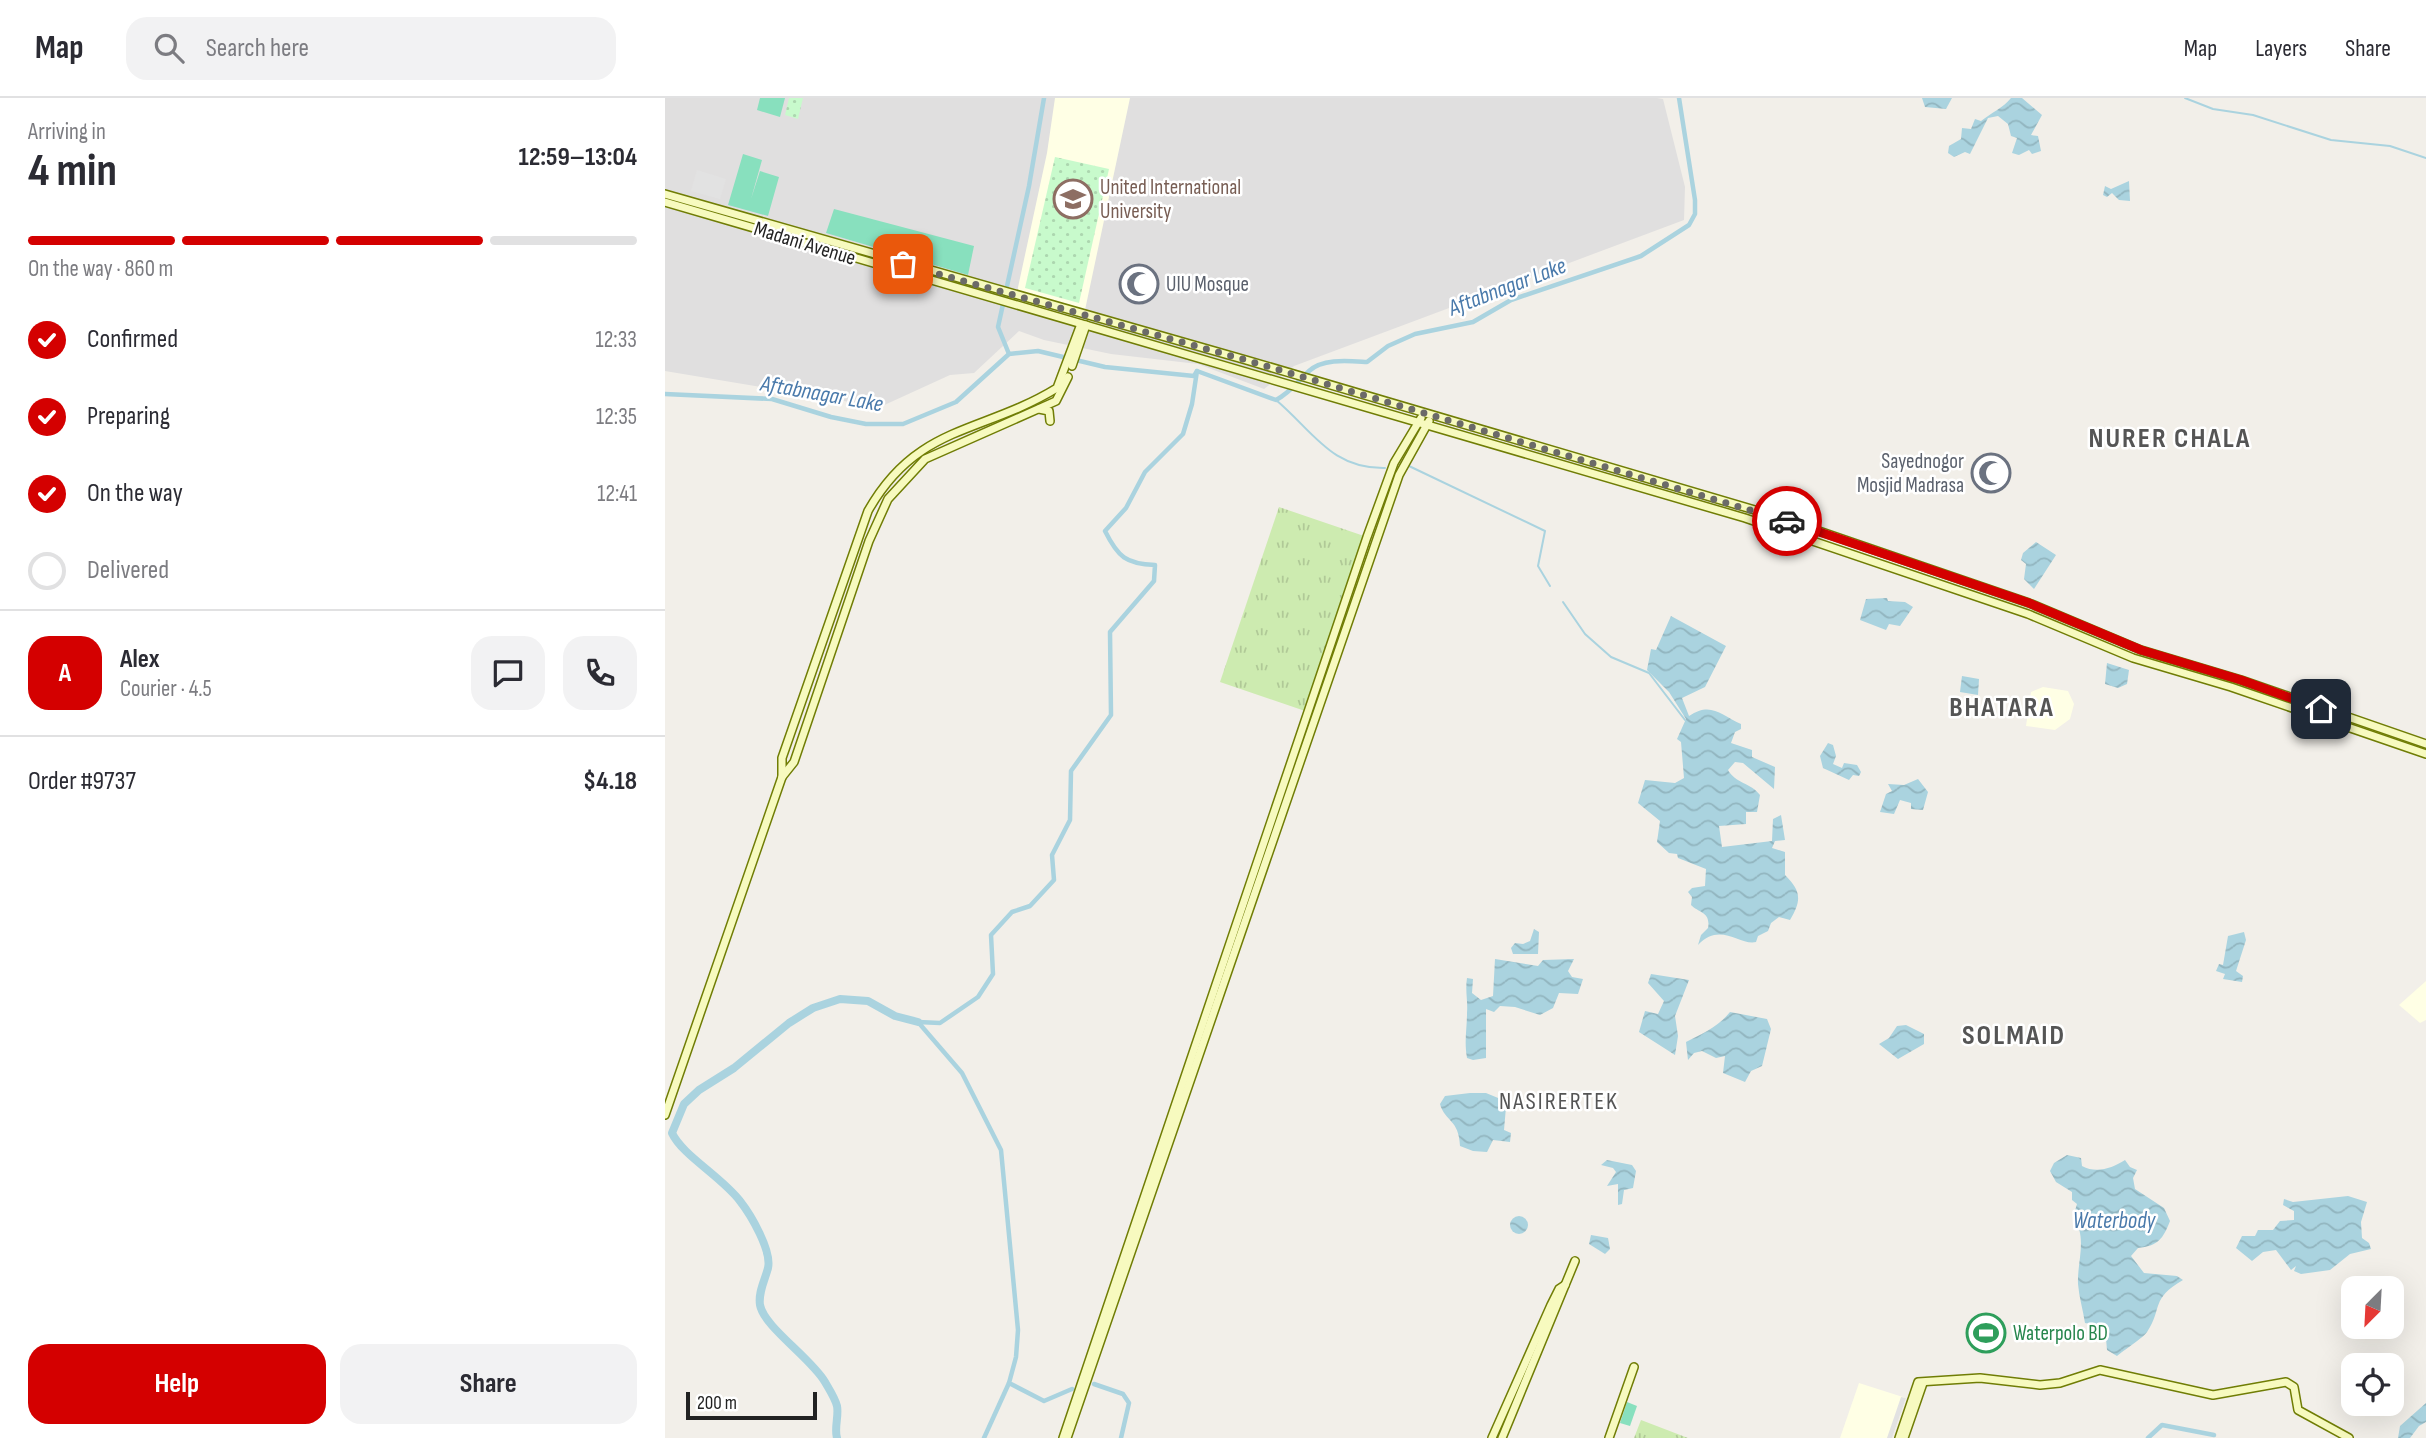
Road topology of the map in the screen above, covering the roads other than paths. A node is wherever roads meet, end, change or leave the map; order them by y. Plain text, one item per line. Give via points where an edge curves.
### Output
1 (665, 194) edge
2 (665, 202) edge
3 (722, 214) junction
4 (1031, 305) junction
5 (1083, 324) junction
6 (1065, 378) junction
7 (1300, 381) junction
8 (1038, 409) junction
9 (1425, 419) junction
10 (1051, 421) dead end
11 (1540, 452) junction
12 (909, 457) junction
13 (921, 462) junction
14 (1765, 514) junction
15 (1762, 523) junction
16 (1378, 536) junction
17 (1367, 537) junction
18 (1973, 584) junction
19 (1968, 594) junction
20 (2426, 744) edge
21 (2426, 754) edge
22 (782, 777) junction
23 (665, 1115) edge
24 (1576, 1261) dead end
25 (1565, 1285) junction
26 (1634, 1367) dead end
27 (1921, 1382) junction
28 (1065, 1438) edge
29 (1492, 1438) edge
30 (1502, 1438) edge
31 (1609, 1438) edge
32 (1899, 1438) edge
33 (1904, 1438) edge
34 (2349, 1438) edge

1 - 3 street, Madani Avenue
2 - 3 street, Madani Avenue
3 - 4 street, Madani Avenue
4 - 5 street, Madani Avenue
4 - 7 street, Madani Avenue via 1246,360
5 - 6 street
5 - 7 street, Madani Avenue
6 - 8 street via 1058,400
6 - 12 street via 1054,390
7 - 9 street
8 - 10 street via 1049,411
8 - 13 street
9 - 11 street
9 - 16 street via 1401,469
9 - 17 street via 1394,463
11 - 14 street
11 - 15 street
12 - 13 street
12 - 22 street via 881,489 862,523 782,758
13 - 22 street via 880,513 794,762
14 - 15 street
14 - 18 street
15 - 19 street
16 - 17 street
16 - 28 street
17 - 28 street
18 - 19 street
18 - 20 street via 2141,650
19 - 21 street via 2133,658
22 - 23 street
24 - 25 street
25 - 29 street via 1551,1305
25 - 30 street
26 - 31 street
27 - 32 street
27 - 33 street
27 - 34 street via 1980,1378 2040,1385 2108,1371 2213,1395 2286,1382 2294,1387 2298,1410

